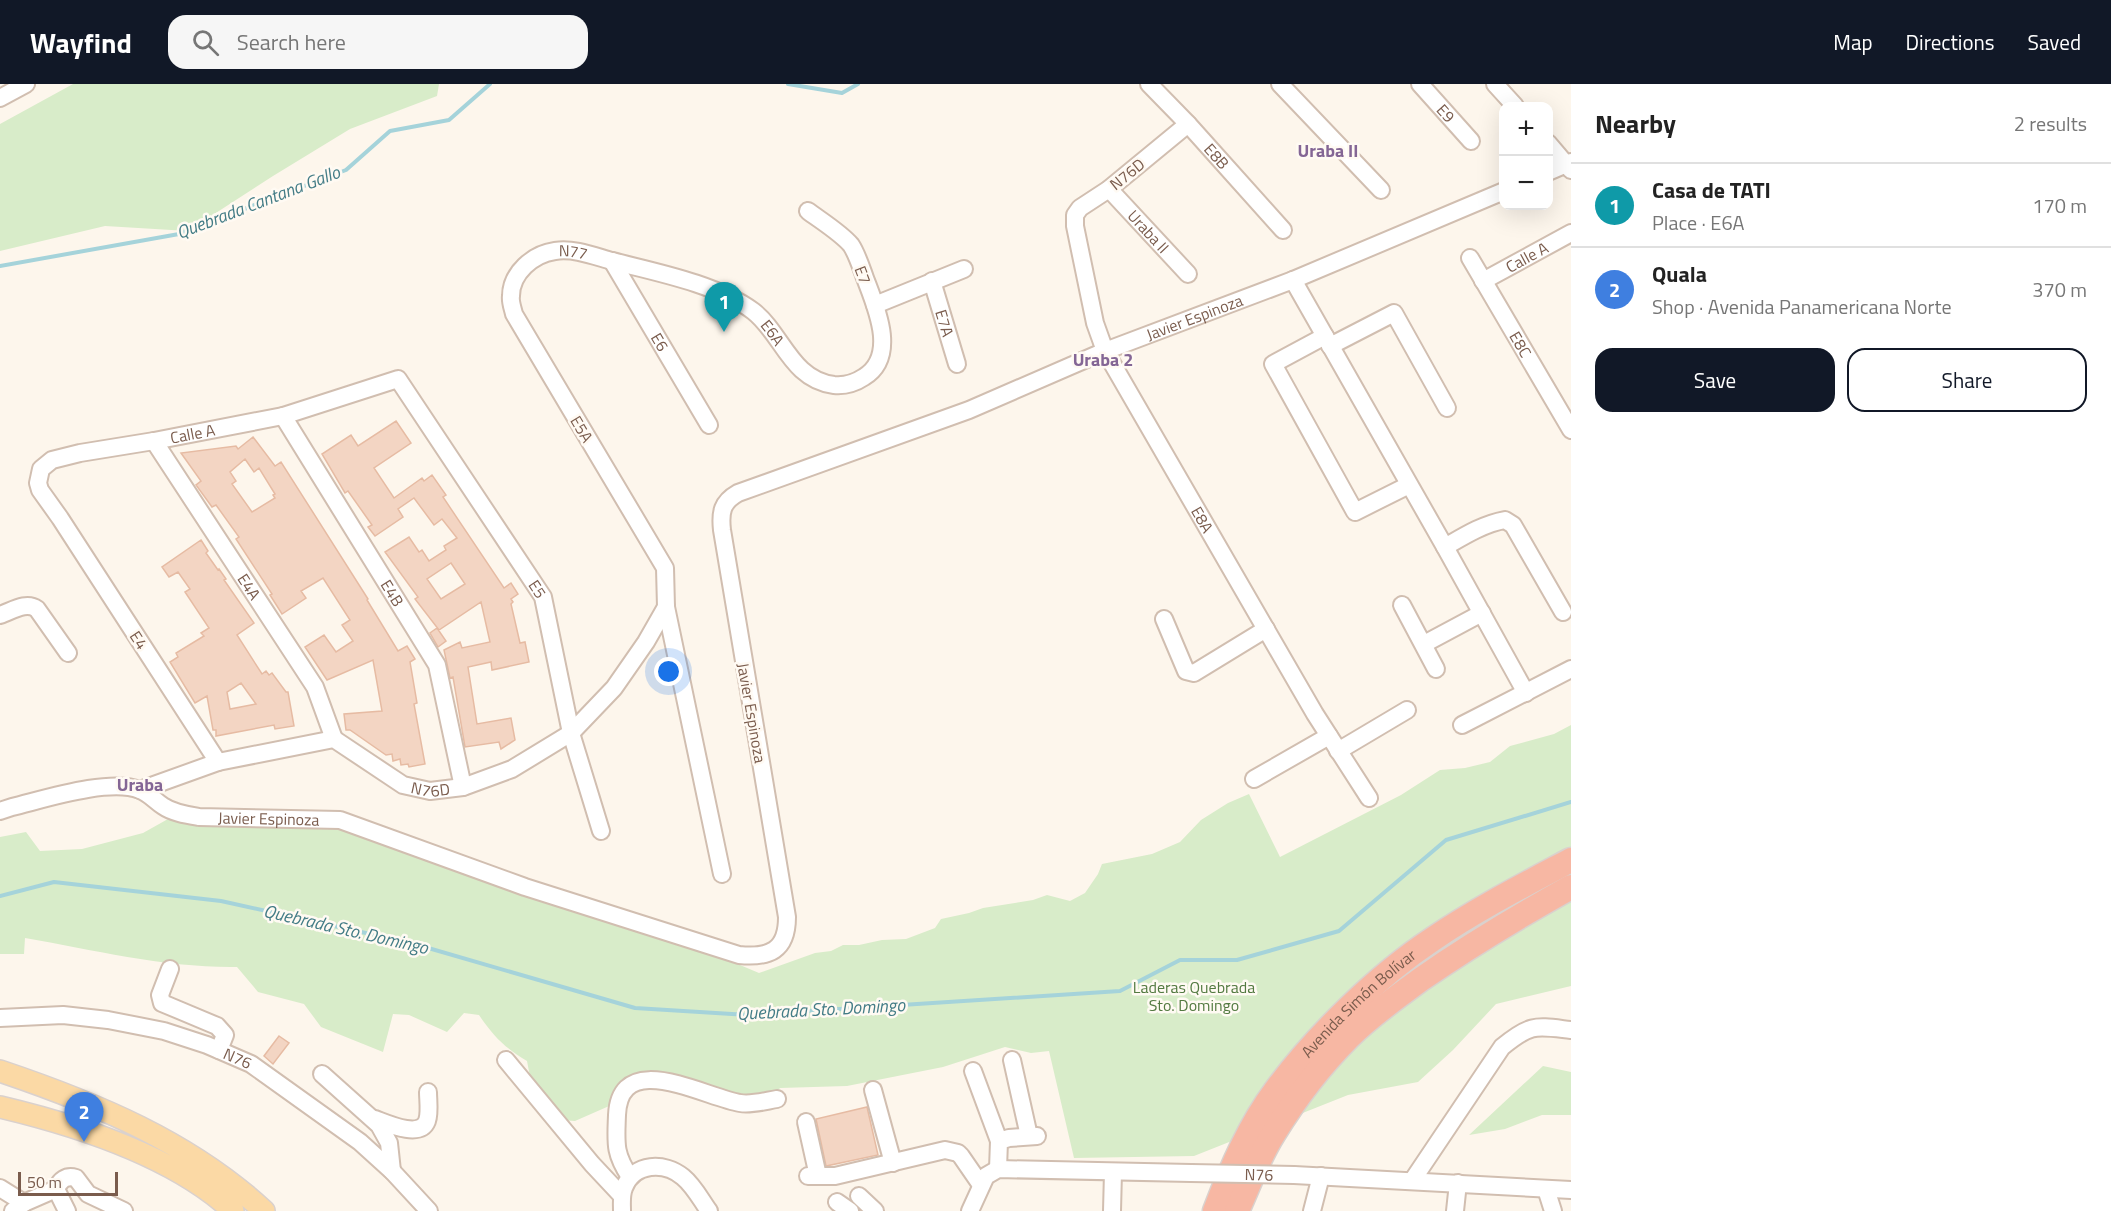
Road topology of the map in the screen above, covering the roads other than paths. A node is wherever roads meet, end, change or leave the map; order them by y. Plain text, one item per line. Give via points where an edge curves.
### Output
1 (26, 84) edge
2 (1149, 84) edge
3 (1280, 84) edge
4 (1420, 84) edge
5 (1495, 84) edge
6 (0, 98) edge
7 (1511, 102) edge
8 (1188, 124) junction
9 (1471, 141) dead end
10 (1553, 148) edge
11 (1570, 166) edge
12 (1553, 171) edge
13 (1109, 189) junction
14 (1381, 190) dead end
15 (1499, 193) edge
16 (808, 211) dead end
17 (1075, 226) joint
18 (1283, 230) dead end
19 (1571, 232) edge
20 (536, 257) joint
21 (1470, 258) dead end
22 (612, 261) junction
23 (964, 269) dead end
24 (1188, 274) dead end
25 (1293, 280) junction
26 (932, 281) junction
27 (1483, 281) junction
28 (876, 305) junction
29 (1328, 341) junction
30 (1105, 351) junction
31 (879, 358) joint
32 (957, 364) dead end
33 (398, 379) joint
34 (1447, 408) dead end
35 (283, 416) junction
36 (709, 425) dead end
37 (1571, 430) edge
38 (154, 441) junction
39 (1409, 484) junction
40 (60, 518) joint
41 (1445, 547) junction
42 (1402, 605) dead end
43 (666, 607) junction
44 (1563, 612) dead end
45 (1482, 613) junction
46 (0, 615) edge
47 (1164, 620) dead end
48 (1266, 629) junction
49 (1424, 644) junction
50 (68, 653) dead end
51 (1437, 669) dead end
52 (1571, 669) edge
53 (1526, 693) junction
54 (1407, 710) dead end
55 (1462, 725) dead end
56 (571, 733) junction
57 (1329, 736) junction
58 (334, 739) junction
59 (1338, 751) junction
60 (218, 762) junction
61 (1254, 779) dead end
62 (463, 787) junction
63 (140, 790) junction
64 (1369, 798) dead end
65 (0, 811) edge
66 (601, 831) dead end
67 (1571, 860) edge
68 (722, 874) dead end
69 (1571, 887) edge
70 (170, 969) dead end
71 (0, 1018) edge
72 (1571, 1030) edge
73 (219, 1050) junction
74 (506, 1060) dead end
75 (1012, 1060) dead end
76 (0, 1071) edge
77 (973, 1071) dead end
78 (322, 1074) dead end
79 (873, 1090) dead end
80 (428, 1092) dead end
81 (777, 1099) dead end
82 (0, 1107) edge
83 (375, 1119) junction
84 (806, 1122) dead end
85 (999, 1141) junction
86 (893, 1162) junction
87 (998, 1169) junction
88 (392, 1171) junction
89 (1113, 1172) junction
90 (1321, 1176) junction
91 (630, 1177) junction
92 (1412, 1181) junction
93 (1458, 1183) junction
94 (981, 1185) junction
95 (0, 1188) edge
96 (56, 1189) junction
97 (1546, 1189) junction
98 (1571, 1190) edge
99 (88, 1194) junction
100 (859, 1196) dead end
101 (622, 1204) edge
102 (18, 1207) edge
103 (67, 1211) edge
104 (75, 1211) edge
105 (124, 1211) edge
106 (233, 1211) edge
107 (264, 1211) edge
108 (429, 1211) edge
109 (709, 1211) edge
110 (875, 1211) edge
111 (970, 1211) edge
112 (1112, 1211) edge
113 (1215, 1211) edge
114 (1237, 1211) edge
115 (1312, 1211) edge
116 (1455, 1211) edge
117 (1553, 1211) edge

1 - 6 street
2 - 8 street, E8B
3 - 14 street
4 - 9 street, E9
5 - 7 street
8 - 13 street, N76D
8 - 18 street, E8B
10 - 11 street
11 - 12 street
13 - 17 street, N76D via 1080,208
13 - 24 street, Uraba II
15 - 25 street, Javier Espinoza
16 - 28 street, E7 via 852,246
17 - 30 street, E8A via 1095,323
19 - 27 street, Calle A
20 - 22 street, N77 via 555,251 579,251
20 - 43 street, E5A via 514,281 514,314 665,568
21 - 27 street, E8C
22 - 31 street, E6A via 670,275 735,299 755,312 790,359 814,379 835,385 855,383 873,372
22 - 36 street, E6
23 - 26 street
25 - 29 street
25 - 30 street, Javier Espinoza
26 - 28 street
26 - 32 street, E7A
27 - 37 street, E8C
28 - 31 street, E7 via 884,339
29 - 34 street via 1394,313
29 - 39 street
29 - 39 street via 1273,364 1355,512
30 - 48 street, E8A
30 - 63 street, Javier Espinoza via 969,410 738,493 724,503 722,530 787,917 784,939 777,949 765,955 739,955 525,887 356,824 323,818 199,817 164,807
33 - 35 street, Calle A
33 - 56 street, E5 via 543,597
35 - 38 street, Calle A
35 - 62 street, E4B via 437,665
38 - 40 street, Calle A via 80,453 46,464 38,483
38 - 58 street, E4A via 315,687
39 - 41 street
40 - 60 street, E4
41 - 44 street via 1476,529 1505,520 1513,525
41 - 45 street
42 - 49 street
43 - 56 street, N76D via 614,688
43 - 68 street, E5A
45 - 49 street
45 - 53 street
46 - 50 street via 27,605 38,609
47 - 48 street via 1186,671 1194,673
48 - 57 street, E8A
49 - 51 street
52 - 53 street
53 - 55 street
54 - 59 street
56 - 62 street, N76D via 512,770
56 - 66 street, E5
57 - 59 street, E8A
57 - 61 street
58 - 60 street
58 - 62 street, N76D via 402,785 430,791
59 - 64 street, E8A
60 - 63 street
63 - 65 street, Javier Espinoza via 122,786 85,789
67 - 113 highway, Avenida Simón Bolívar via 1431,940 1335,1022 1276,1090 1237,1156
69 - 114 highway, Avenida Simón Bolívar via 1464,950 1349,1037 1273,1133
70 - 73 street via 160,995 162,1003 222,1030 225,1035
71 - 73 street, N76 via 63,1015 108,1020 164,1031
72 - 92 street via 1536,1026 1502,1047
73 - 88 street, N76 via 251,1064 297,1096
74 - 101 street
75 - 85 street via 1033,1136
76 - 107 main road via 138,1126 195,1156
77 - 85 street
78 - 83 street
79 - 86 street
80 - 83 street via 427,1121 417,1129
81 - 91 street via 739,1103 662,1081 627,1086 617,1106 616,1144 619,1161
82 - 106 main road via 59,1122 130,1149 184,1176
83 - 88 street via 389,1143
84 - 86 street via 813,1176 835,1176
85 - 87 street
86 - 94 street via 952,1151 961,1156
87 - 89 street, N76
87 - 94 street
88 - 108 street, N76
89 - 90 street, N76, bridge
89 - 112 street
90 - 92 street, N76
90 - 115 street
91 - 101 street
91 - 109 street via 651,1166 669,1168 683,1177
92 - 93 street, N76
93 - 97 street, N76
93 - 116 street
94 - 111 street
95 - 102 street
96 - 99 street via 64,1178 72,1177 81,1182
96 - 102 street
96 - 103 street
97 - 98 street, N76
97 - 117 street
99 - 104 street
99 - 105 street
100 - 110 street

